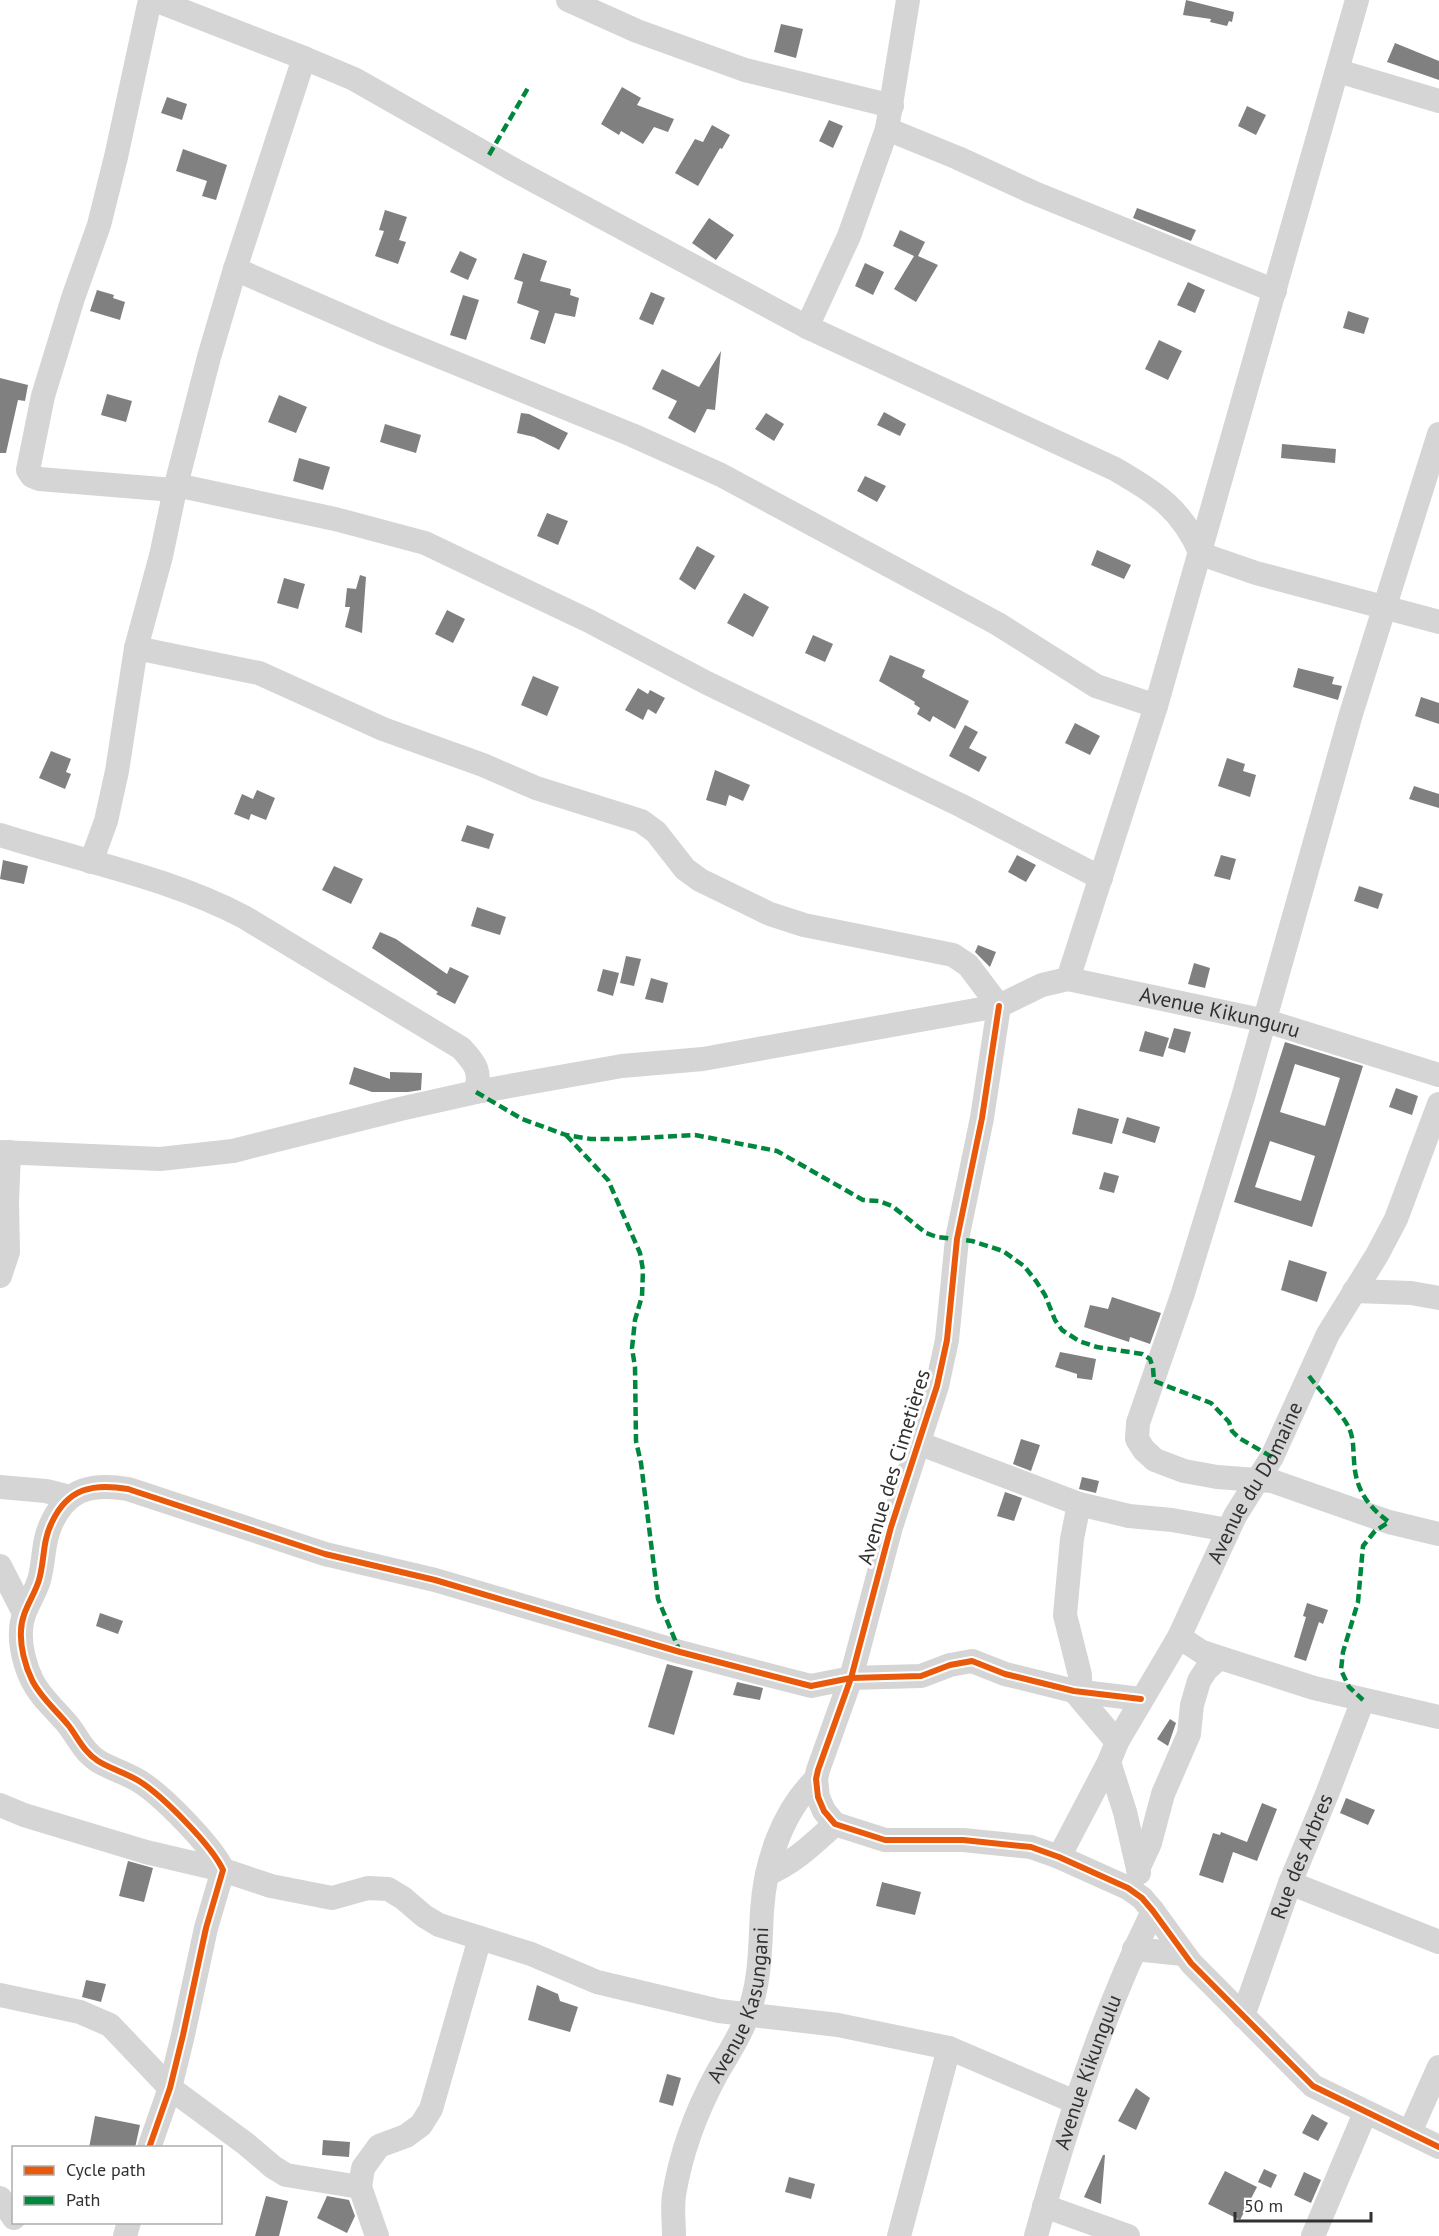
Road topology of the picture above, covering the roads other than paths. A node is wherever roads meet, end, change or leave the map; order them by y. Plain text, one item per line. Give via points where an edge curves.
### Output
1 (150, 0) edge
2 (156, 0) edge
3 (568, 0) edge
4 (908, 0) edge
5 (1357, 0) edge
6 (304, 58) junction
7 (1338, 70) junction
8 (1439, 101) edge
9 (890, 117) junction
10 (235, 269) junction
11 (1275, 291) junction
12 (807, 327) junction
13 (1439, 434) edge
14 (175, 488) junction
15 (1200, 554) junction
16 (1384, 607) junction
17 (1439, 622) edge
18 (136, 648) junction
19 (1156, 706) junction
20 (0, 835) edge
21 (91, 862) junction
22 (1101, 878) junction
23 (1068, 979) junction
24 (999, 1006) junction
25 (1266, 1022) junction
26 (1439, 1076) edge
27 (476, 1092) junction
28 (1439, 1104) edge
29 (5, 1152) edge
30 (0, 1276) edge
31 (1354, 1291) junction
32 (1439, 1298) edge
33 (918, 1443) junction
34 (1256, 1480) junction
35 (0, 1487) edge
36 (70, 1497) junction
37 (1079, 1504) junction
38 (1228, 1530) junction
39 (1439, 1534) edge
40 (0, 1566) edge
41 (24, 1612) junction
42 (1179, 1637) junction
43 (1219, 1658) junction
44 (851, 1678) junction
45 (811, 1686) junction
46 (1074, 1691) junction
47 (1141, 1699) junction
48 (1362, 1700) junction
49 (838, 1714) junction
50 (1439, 1717) edge
51 (1113, 1752) junction
52 (816, 1779) junction
53 (0, 1805) edge
54 (835, 1824) junction
55 (1059, 1857) junction
56 (1138, 1869) junction
57 (223, 1870) junction
58 (767, 1874) junction
59 (1290, 1883) junction
60 (1148, 1904) junction
61 (480, 1938) junction
62 (1439, 1942) edge
63 (1134, 1949) junction
64 (1183, 1953) junction
65 (0, 1995) edge
66 (749, 2014) junction
67 (1243, 2016) junction
68 (949, 2048) junction
69 (1439, 2067) edge
70 (170, 2088) junction
71 (1075, 2102) junction
72 (1365, 2113) junction
73 (1410, 2132) junction
74 (150, 2146) edge
75 (1439, 2147) edge
76 (360, 2187) junction
77 (0, 2198) edge
78 (1044, 2206) junction
79 (12, 2215) edge
80 (377, 2236) edge
81 (674, 2236) edge
82 (899, 2236) edge
83 (1036, 2236) edge
84 (1128, 2236) edge
85 (1313, 2236) edge

1 - 14 street via 99,225 44,396 28,470 39,479
2 - 6 street
3 - 9 street via 637,31 744,70
4 - 9 street
5 - 7 street
6 - 10 street
6 - 12 street via 354,79
7 - 8 street
7 - 11 street
9 - 11 street via 958,158 1032,192
9 - 12 street via 849,236
10 - 14 street
10 - 19 street via 721,476 998,624 1096,686
11 - 15 street
12 - 15 street via 1115,469 1175,511
13 - 16 street
14 - 18 street
14 - 22 street via 335,519 425,543
15 - 16 street
15 - 19 street
16 - 17 street
16 - 25 street
18 - 21 street via 117,771 106,821
18 - 24 street via 259,673 383,729 536,788 641,822 656,832 685,869 700,880 786,920 952,955 968,965
19 - 22 street
20 - 21 street
21 - 27 street via 209,899 244,917 461,1048 473,1061 479,1077
22 - 23 street
23 - 24 street, Avenue Kikunguru via 1042,985
23 - 25 street, Avenue Kikunguru
24 - 27 street, Avenue Kikunguru via 703,1059 622,1066
24 - 33 street, Avenue des Cimetières via 982,1118 957,1239 947,1340
25 - 26 street, Avenue Kikunguru
25 - 34 street via 1183,1293 1138,1423 1137,1439 1155,1460 1184,1471
27 - 29 street, Avenue Kikunguru via 233,1151 160,1159
28 - 31 street, Avenue du Domaine via 1396,1219
29 - 30 street via 8,1252
31 - 32 street
31 - 34 street, Avenue du Domaine via 1328,1334 1272,1456
33 - 37 street
33 - 44 street, Avenue des Cimetières
34 - 38 street, Avenue du Domaine
34 - 39 street via 1272,1481 1389,1522
35 - 36 street
36 - 41 street via 45,1537 40,1577
36 - 45 street via 106,1485 128,1489 325,1554 435,1580
37 - 38 street
37 - 46 street via 1065,1615 1080,1675
38 - 42 street, Avenue du Domaine
40 - 41 street
41 - 57 street via 23,1649 32,1681 84,1749 98,1761 141,1782 163,1800 209,1848
42 - 43 street
42 - 47 street, Avenue du Domaine
43 - 48 street
43 - 56 street via 1199,1681 1189,1734 1163,1794 1150,1843
44 - 45 street
44 - 46 street via 921,1676 972,1661 1005,1674
44 - 49 street, Avenue des Cimetières
45 - 49 street
46 - 47 street
46 - 51 street
47 - 51 street, Avenue du Domaine
48 - 50 street
48 - 59 street, Rue des Arbres
49 - 52 street, Avenue des Cimetières
51 - 55 street, Avenue du Domaine
51 - 56 street
52 - 54 street via 818,1797
52 - 58 street, Avenue Kasungani via 789,1813
53 - 57 street via 146,1852
54 - 55 street via 885,1840 963,1840 1031,1847
54 - 58 street via 781,1869
55 - 60 street via 1128,1888
56 - 60 street
57 - 61 street via 271,1886 332,1898 368,1888 388,1889 439,1925
57 - 70 street
58 - 66 street, Avenue Kasungani via 762,1948
59 - 62 street
59 - 67 street, Rue des Arbres
60 - 63 street, Avenue Kikungulu
60 - 64 street
61 - 66 street via 597,1982 719,2011
61 - 76 street via 430,2109 421,2125 380,2146 363,2168
63 - 64 street
63 - 71 street, Avenue Kikungulu
64 - 67 street
65 - 70 street via 80,2013 110,2025
66 - 68 street via 838,2025
66 - 81 street, Avenue Kasungani via 697,2113 684,2150 674,2196
67 - 72 street via 1313,2086
68 - 71 street
68 - 82 street
69 - 73 street
70 - 74 street
70 - 76 street via 286,2175
71 - 78 street, Avenue Kikungulu
72 - 73 street
72 - 85 street
73 - 75 street
76 - 80 street
77 - 79 street
78 - 83 street, Avenue Kikungulu
78 - 84 street

